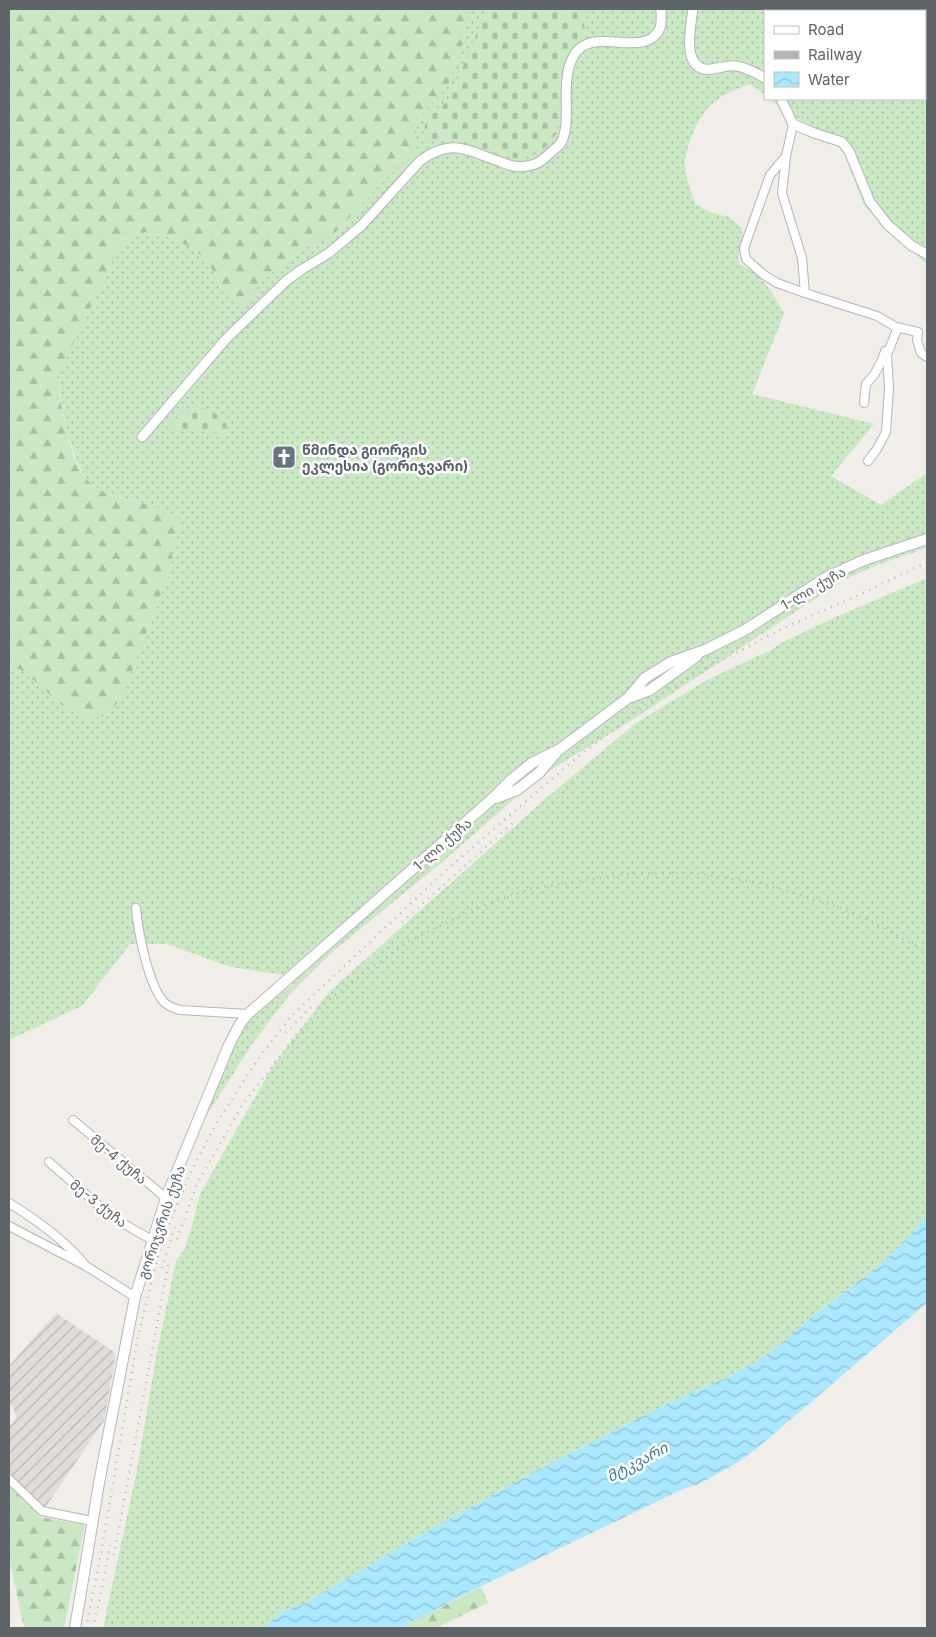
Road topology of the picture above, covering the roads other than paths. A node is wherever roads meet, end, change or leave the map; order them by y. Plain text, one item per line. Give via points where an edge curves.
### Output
1 (661, 9) edge
2 (692, 9) edge
3 (764, 77) edge
4 (782, 100) edge
5 (792, 124) junction
6 (786, 156) junction
7 (927, 254) edge
8 (805, 293) junction
9 (896, 330) junction
10 (927, 331) edge
11 (918, 332) junction
12 (927, 357) edge
13 (864, 403) dead end
14 (142, 437) dead end
15 (868, 461) dead end
16 (927, 539) edge
17 (391, 888) joint
18 (136, 908) dead end
19 (248, 1014) junction
20 (73, 1120) dead end
21 (49, 1162) dead end
22 (166, 1198) junction
23 (9, 1203) edge
24 (9, 1226) edge
25 (152, 1240) junction
26 (86, 1266) junction
27 (135, 1298) junction
28 (9, 1479) edge
29 (92, 1522) junction
30 (75, 1628) edge

1 - 14 street via 661,26 647,41 592,41 581,46 573,56 568,70 565,129 560,143 540,163 516,168 455,146 442,148 420,160 362,225 329,253 286,282 237,328
2 - 3 street via 689,54 695,64 704,69 735,66
4 - 5 street
5 - 6 street
5 - 7 street via 842,142 849,151 870,202 888,225 912,246
6 - 8 street via 782,193 802,258
6 - 8 street via 770,175 744,248 746,259 764,275
8 - 9 street via 877,316
9 - 11 street
9 - 13 street via 874,375 866,384
9 - 15 street via 887,356 886,432
10 - 11 street
11 - 12 street via 920,353
16 - 17 main road, 1-ლი ქუჩა via 864,560 827,577 745,630 705,650 650,690 628,698 560,749 532,763
17 - 19 main road, გორიჯვრის ქუჩა
18 - 19 street via 145,957 162,1001 180,1010
19 - 22 main road, გორიჯვრის ქუჩა via 229,1044
20 - 22 street, მე-4 ქუჩა
21 - 25 street, მე-3 ქუჩა via 112,1216
22 - 25 main road, გორიჯვრის ქუჩა
23 - 26 street via 28,1214
24 - 26 street
25 - 27 main road, გორიჯვრის ქუჩა
26 - 27 street
27 - 29 main road, გორიჯვრის ქუჩა
28 - 29 street via 42,1511
29 - 30 main road, გორიჯვრის ქუჩა

